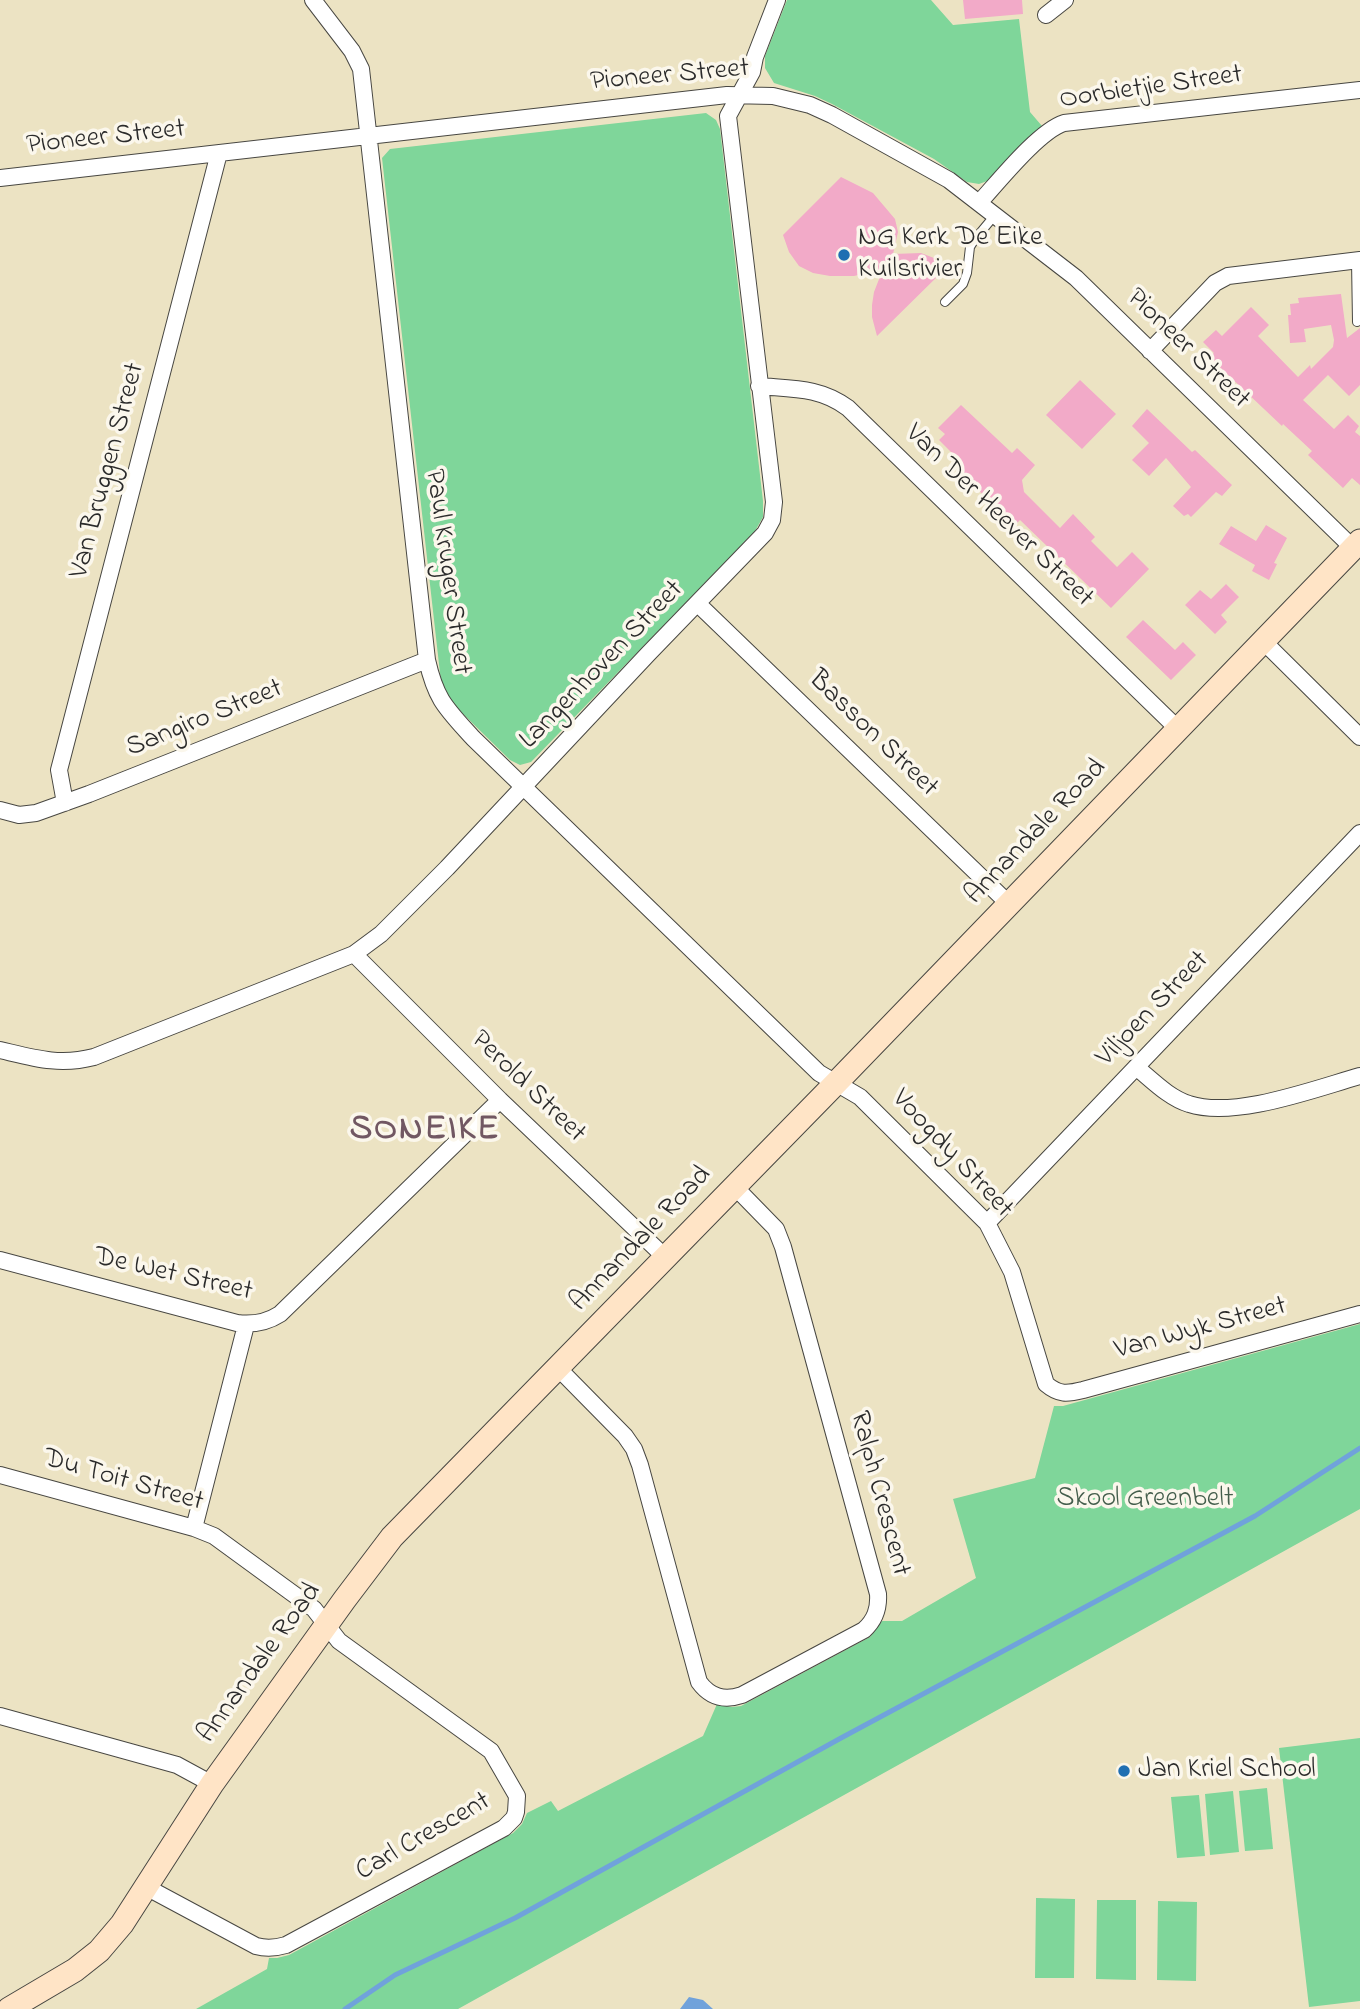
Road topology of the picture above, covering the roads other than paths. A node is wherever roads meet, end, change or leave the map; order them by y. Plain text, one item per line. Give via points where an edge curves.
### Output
1 (313, 0) edge
2 (777, 0) edge
3 (1065, 0) edge
4 (1046, 15) dead end
5 (1360, 90) edge
6 (740, 94) junction
7 (368, 136) junction
8 (219, 153) junction
9 (0, 178) edge
10 (979, 203) junction
11 (995, 215) junction
12 (1358, 261) edge
13 (945, 302) dead end
14 (1357, 322) dead end
15 (1150, 351) junction
16 (759, 386) junction
17 (1356, 544) edge
18 (698, 604) junction
19 (1263, 641) junction
20 (427, 660) junction
21 (1178, 729) junction
22 (1360, 737) edge
23 (525, 786) junction
24 (65, 803) junction
25 (0, 810) edge
26 (1360, 833) edge
27 (1009, 904) junction
28 (354, 954) junction
29 (0, 1050) edge
30 (1136, 1067) junction
31 (1360, 1076) edge
32 (836, 1083) junction
33 (500, 1100) junction
34 (735, 1187) junction
35 (987, 1223) junction
36 (666, 1258) junction
37 (0, 1260) edge
38 (1360, 1314) edge
39 (246, 1325) junction
40 (558, 1368) junction
41 (1056, 1392) joint
42 (0, 1475) edge
43 (194, 1528) junction
44 (326, 1625) junction
45 (0, 1716) edge
46 (212, 1784) junction
47 (146, 1887) junction
48 (9, 2009) edge

1 - 7 street, Paul Kruger Street via 361,69
2 - 6 street, Langenhoven Street
3 - 4 street
5 - 10 street, Oorbietjie Street via 1056,125
6 - 7 street, Pioneer Street
6 - 10 street, Pioneer Street via 791,99 832,114 939,173
6 - 16 street, Langenhoven Street via 728,116
7 - 8 street, Pioneer Street
7 - 20 street, Paul Kruger Street
8 - 9 street, Pioneer Street
8 - 24 street, Van Bruggen Street via 59,770
10 - 11 street, Pioneer Street
11 - 13 lane via 970,247 963,284
11 - 15 street, Pioneer Street via 1076,278
12 - 14 lane
12 - 15 street via 1228,276 1215,283
15 - 17 street, Pioneer Street
16 - 18 street, Langenhoven Street via 774,502 772,520
16 - 21 street, Van Der Heever Street via 812,390 848,408
17 - 19 street, Annandale Road
18 - 23 street, Langenhoven Street
18 - 27 street, Basson Street
19 - 21 street, Annandale Road
19 - 22 street
20 - 23 street, Paul Kruger Street via 434,689 446,708
20 - 24 street, Sangiro Street
21 - 27 street, Annandale Road
23 - 28 street, Langenhoven Street via 401,915
23 - 32 street, Paul Kruger Street via 819,1073
24 - 25 street, Sangiro Street via 28,815
26 - 30 street, Viljoen Street
27 - 32 street, Annandale Road
28 - 29 street, Langenhoven Street via 94,1057 47,1062
28 - 33 street, Perold Street
30 - 31 street via 1174,1097 1211,1108 1265,1102
30 - 35 street, Viljoen Street
32 - 34 street, Annandale Road
32 - 35 street, Voogdy Street via 860,1097
33 - 36 street, Perold Street
33 - 39 street, De Wet Street via 280,1314
34 - 36 street, Annandale Road
34 - 40 street, Ralph Crescent via 776,1229 783,1247 878,1594 877,1612 869,1625 742,1695 725,1698 703,1688 634,1449
35 - 41 street, Voogdy Street via 1012,1272 1046,1384
36 - 40 street, Annandale Road
37 - 39 street, De Wet Street
38 - 41 street, Van Wyk Street via 1083,1390
39 - 43 street
40 - 44 street, Annandale Road via 393,1537
42 - 43 street, Du Toit Street
43 - 44 street, Du Toit Street via 214,1536 314,1609
44 - 46 street, Annandale Road
44 - 47 street, Carl Crescent via 339,1641 491,1751 517,1796 514,1818 504,1828 278,1948 256,1946
45 - 46 street via 177,1765
46 - 47 street, Annandale Road
47 - 48 street, Annandale Road via 99,1951

